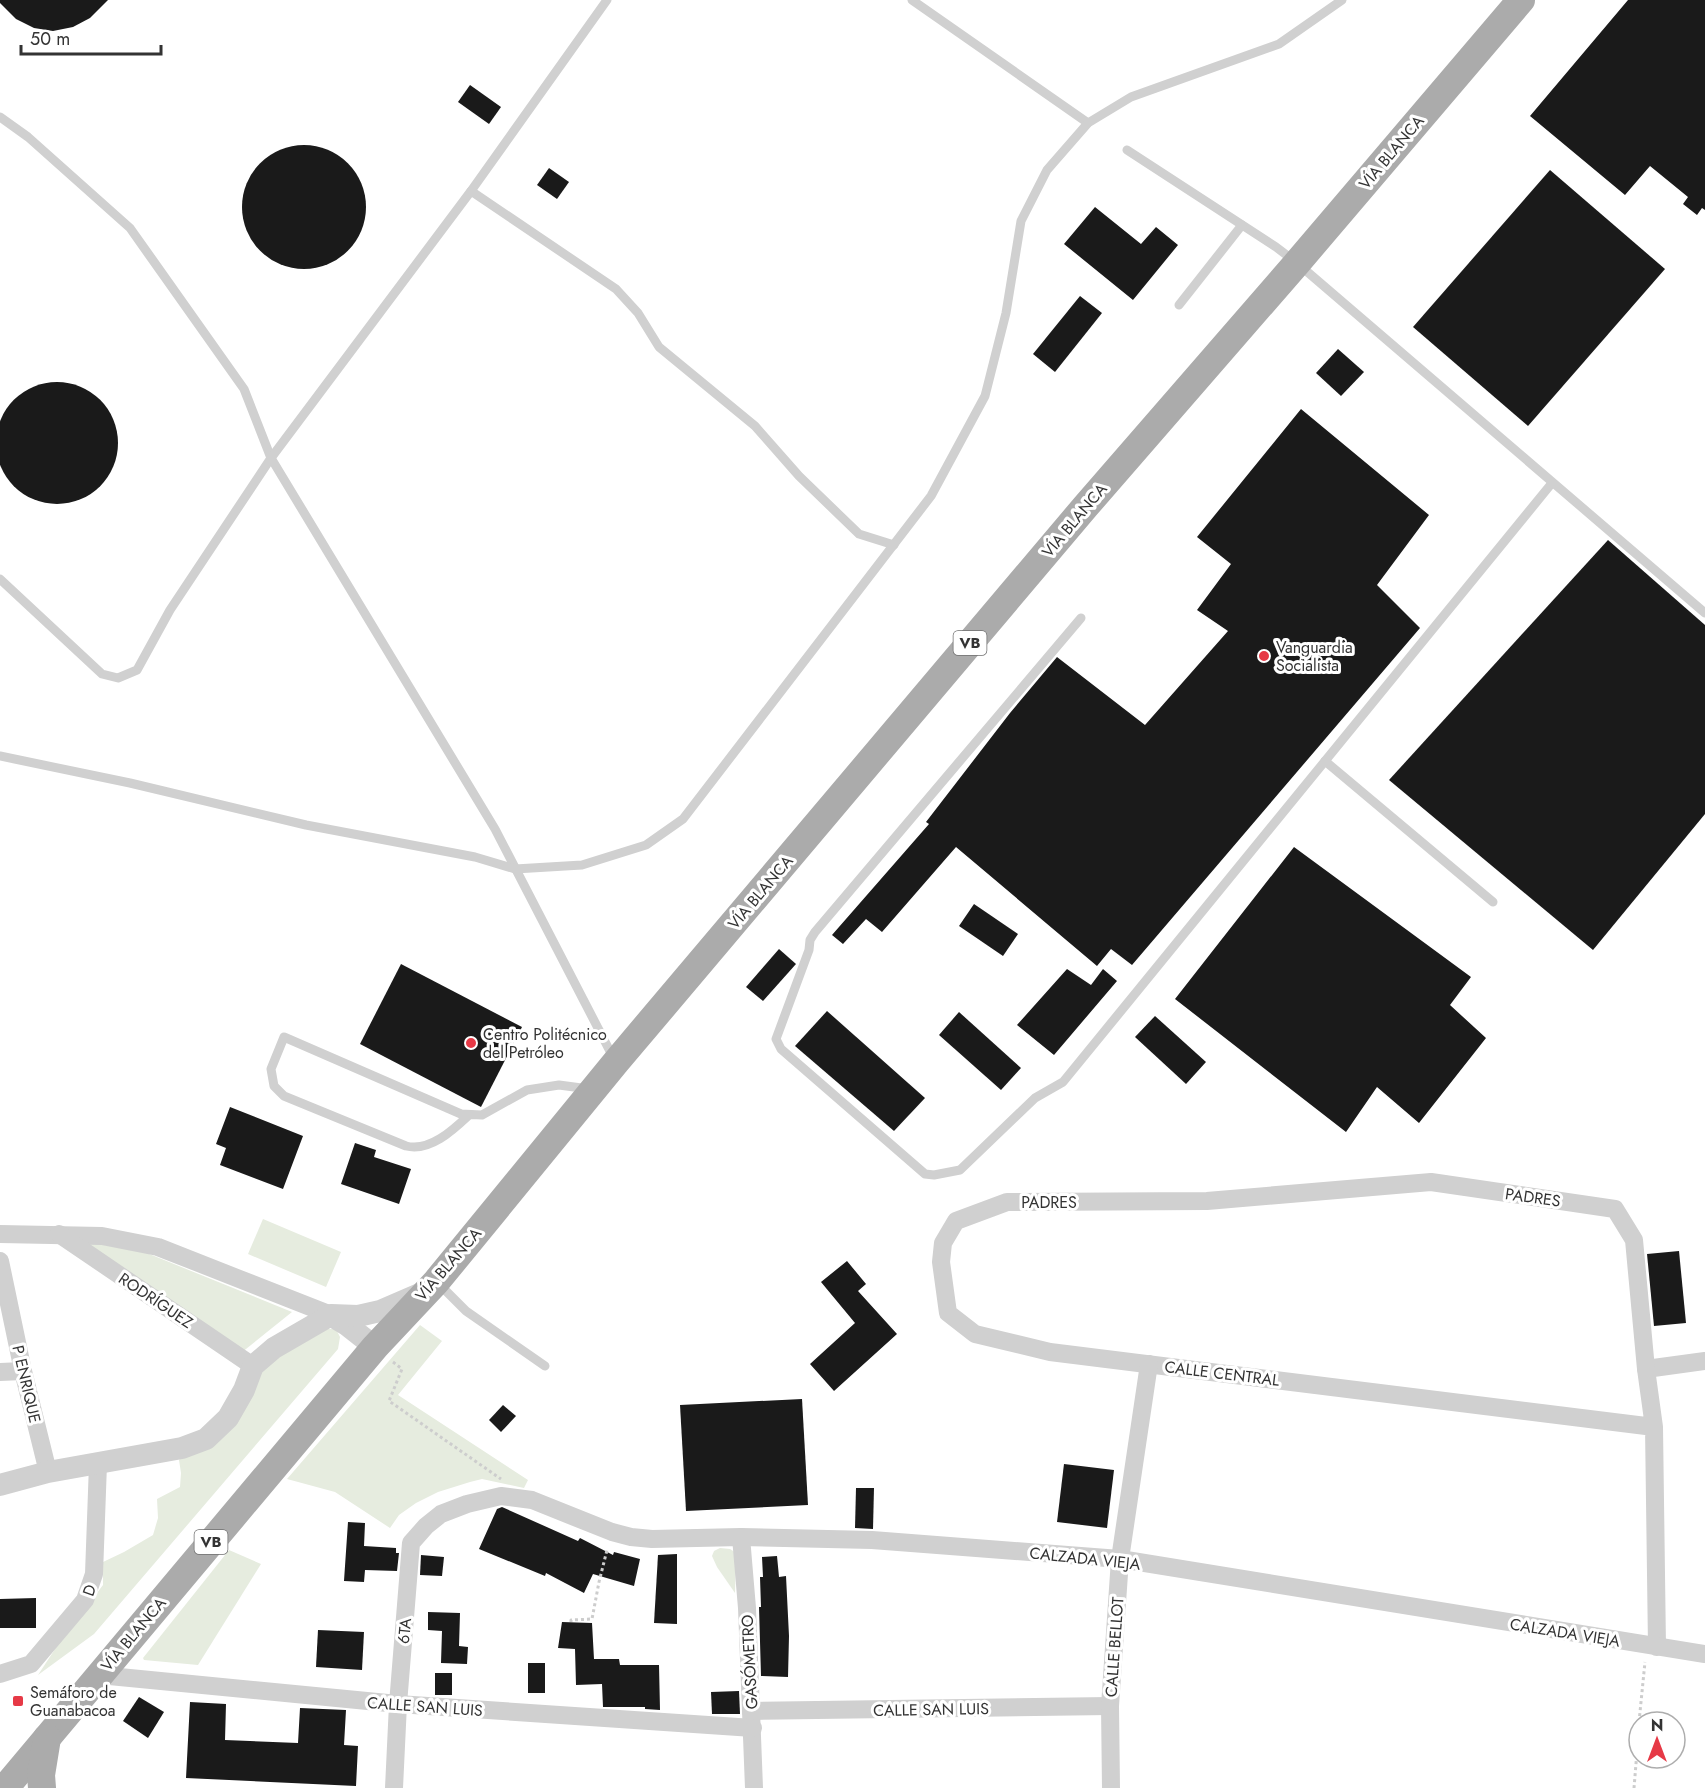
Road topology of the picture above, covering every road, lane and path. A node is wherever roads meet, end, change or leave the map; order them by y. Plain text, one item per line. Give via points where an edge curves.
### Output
1 (607, 0) edge
2 (912, 0) edge
3 (1342, 0) edge
4 (1521, 0) edge
5 (0, 117) edge
6 (1089, 123) junction
7 (1127, 150) dead end
8 (471, 191) junction
9 (1242, 225) junction
10 (1297, 263) junction
11 (1179, 304) dead end
12 (271, 458) junction
13 (1552, 483) junction
14 (894, 545) junction
15 (0, 579) edge
16 (1705, 613) edge
17 (1081, 618) dead end
18 (0, 756) edge
19 (1325, 761) junction
20 (515, 869) junction
21 (1494, 902) dead end
22 (616, 1062) junction
23 (594, 1089) junction
24 (469, 1114) junction
25 (1007, 1202) joint
26 (0, 1234) edge
27 (59, 1234) junction
28 (0, 1261) edge
29 (431, 1287) junction
30 (330, 1315) junction
31 (375, 1347) junction
32 (1705, 1361) edge
33 (1149, 1364) junction
34 (254, 1366) junction
35 (545, 1366) dead end
36 (402, 1369) dead end
37 (1646, 1369) junction
38 (23, 1371) junction
39 (0, 1372) edge
40 (1654, 1427) junction
41 (98, 1464) junction
42 (48, 1472) junction
43 (504, 1480) dead end
44 (0, 1485) edge
45 (467, 1504) joint
46 (612, 1532) junction
47 (741, 1537) junction
48 (1120, 1559) junction
49 (571, 1622) dead end
50 (1652, 1647) junction
51 (1705, 1654) edge
52 (0, 1674) edge
53 (99, 1675) junction
54 (398, 1704) junction
55 (1110, 1707) junction
56 (1641, 1710) edge
57 (752, 1720) junction
58 (47, 1738) junction
59 (1635, 1770) edge
60 (5, 1788) edge
61 (42, 1788) edge
62 (393, 1788) edge
63 (754, 1788) edge
64 (1111, 1788) edge
65 (1634, 1788) edge

1 - 8 lane
2 - 6 lane
3 - 6 lane via 1279,44 1131,97
4 - 10 main road, VÍA BLANCA / VB
5 - 12 lane via 130,228 244,389
6 - 14 lane via 1047,170 1021,222 1006,312 985,396 932,496
7 - 9 lane
8 - 12 lane
8 - 14 lane via 616,289 638,312 659,347 755,426 859,534
9 - 10 lane
9 - 11 lane
10 - 13 lane
10 - 22 main road, VÍA BLANCA / VB via 1085,507
12 - 15 lane via 170,610 136,670 118,678 102,674
12 - 20 lane via 495,829
13 - 16 lane
13 - 19 lane
14 - 20 lane via 683,819 646,845 593,862
17 - 19 lane via 815,932 776,1040 781,1049 925,1174 960,1170 1035,1098 1063,1082
18 - 20 lane via 306,825 475,857
19 - 21 lane
20 - 22 lane
22 - 23 main road, VÍA BLANCA / VB
23 - 24 lane via 559,1085 527,1090 482,1115
23 - 29 main road, VÍA BLANCA / VB
24 - 24 lane via 461,1114 284,1037 271,1069 274,1086 284,1096 406,1146 415,1148 431,1143 453,1131
25 - 33 street, CALLE CENTRAL via 956,1221 943,1243 941,1262 948,1313 975,1334 1050,1352
25 - 37 street, PADRES via 1207,1201 1431,1182 1615,1209 1634,1240
26 - 27 street
27 - 30 street via 102,1236 158,1247
27 - 34 street, RODRÍGUEZ
28 - 38 street, P ENRIQUE
29 - 30 street via 380,1311 358,1316
29 - 31 main road, VÍA BLANCA / VB
29 - 35 lane
30 - 31 street
30 - 34 street via 274,1348
31 - 53 main road, VÍA BLANCA / VB
32 - 37 street
33 - 40 street, CALLE CENTRAL
33 - 48 street, CALLE BELLOT
34 - 41 street via 228,1418 206,1439 182,1448
36 - 43 path via 389,1401
37 - 40 street, PADRES
38 - 39 street
38 - 42 street, P ENRIQUE
40 - 50 street, PADRES
41 - 42 street
41 - 52 street, D via 94,1574 85,1600 31,1664
42 - 44 street
45 - 46 street, CALZADA VIEJA via 501,1496 532,1500
45 - 54 street, 6TA via 441,1514 411,1543
46 - 47 street, CALZADA VIEJA via 652,1539
46 - 49 path via 592,1619
47 - 48 street, CALZADA VIEJA via 872,1540
47 - 57 street, GASÓMETRO
48 - 50 street, CALZADA VIEJA
48 - 55 street, CALLE BELLOT
50 - 51 street, CALZADA VIEJA
50 - 56 path
53 - 54 street, CALLE SAN LUIS
53 - 58 main road, VÍA BLANCA / VB
54 - 57 street, CALLE SAN LUIS
54 - 62 street, 6TA
55 - 57 street, CALLE SAN LUIS
55 - 64 street, CALLE BELLOT
57 - 63 street, GASÓMETRO
58 - 60 main road, VÍA BLANCA / VB
58 - 61 main road
59 - 65 path

